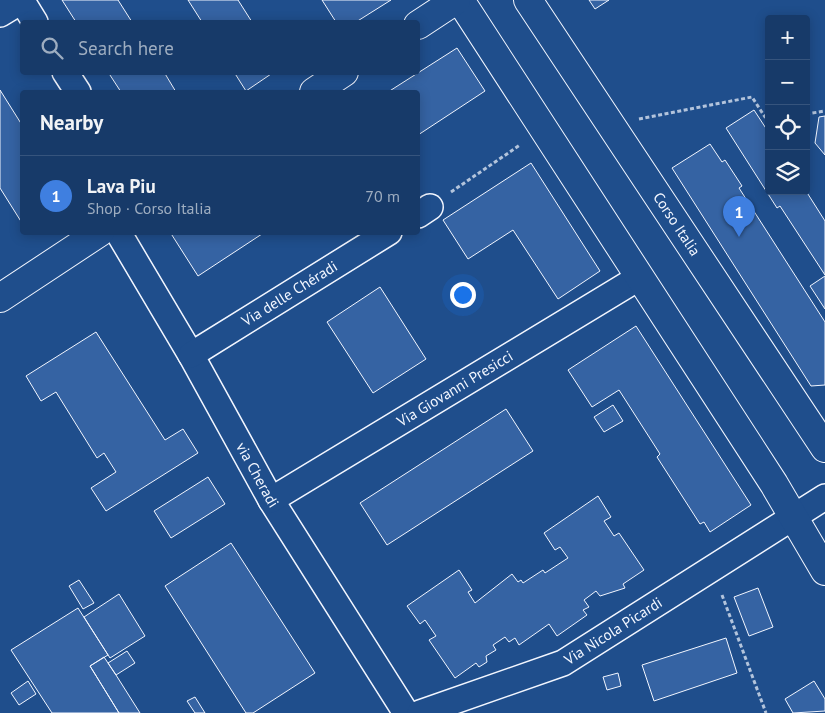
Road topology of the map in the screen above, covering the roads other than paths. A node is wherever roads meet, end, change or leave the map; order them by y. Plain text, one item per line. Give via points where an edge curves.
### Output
1 (22, 0) edge
2 (458, 0) edge
3 (528, 0) edge
4 (0, 14) edge
5 (34, 20) edge
6 (420, 24) edge
7 (67, 75) edge
8 (340, 75) edge
9 (77, 90) edge
10 (317, 90) edge
11 (95, 235) edge
12 (120, 235) edge
13 (384, 235) edge
14 (640, 277) junction
15 (0, 298) edge
16 (191, 355) junction
17 (825, 448) edge
18 (825, 498) edge
19 (271, 500) junction
20 (793, 517) junction
21 (825, 571) edge
22 (406, 713) edge
23 (420, 713) edge

1 - 4 street
1 - 5 street
2 - 6 street
2 - 14 street
3 - 17 street, Corso Italia
7 - 9 street
8 - 10 street
11 - 15 street
12 - 16 street, via Cheradi
13 - 16 street, Via delle Chéradi
14 - 19 street, Via Giovanni Presicci
14 - 20 street
16 - 19 street, via Cheradi
18 - 20 street, Via Nicola Picardi
19 - 22 street, via Cheradi
20 - 21 street
20 - 23 street, Via Nicola Picardi via 563,663

